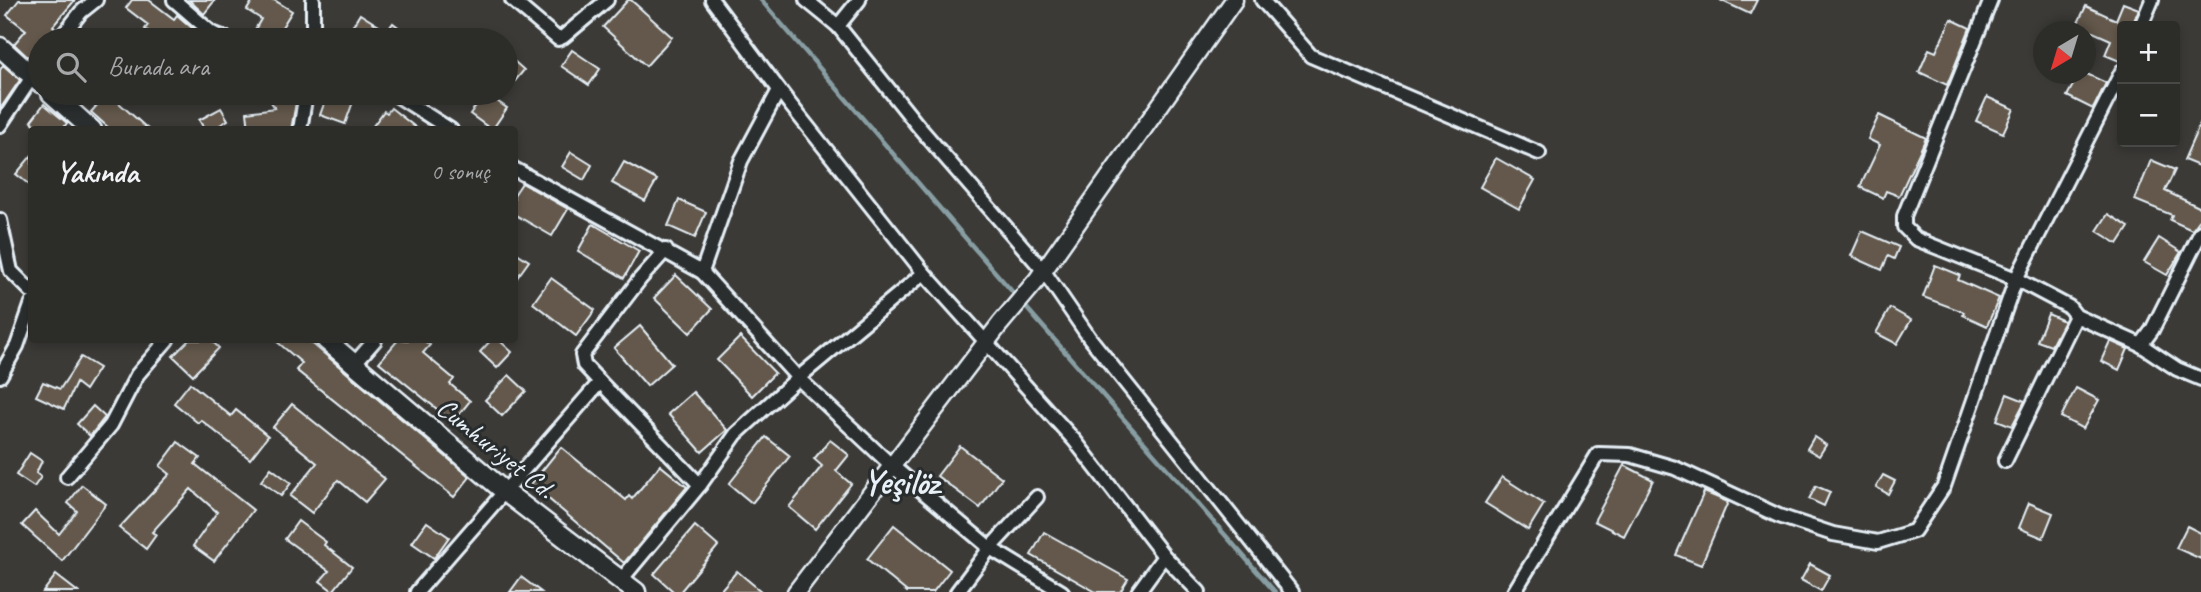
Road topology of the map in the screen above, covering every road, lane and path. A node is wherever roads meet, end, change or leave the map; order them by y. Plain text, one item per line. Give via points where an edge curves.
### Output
1 (96, 0) edge
2 (174, 0) edge
3 (313, 0) edge
4 (512, 0) edge
5 (607, 0) edge
6 (712, 0) edge
7 (806, 0) edge
8 (859, 0) edge
9 (1234, 0) edge
10 (1262, 0) edge
11 (1991, 0) edge
12 (2151, 0) edge
13 (2143, 21) edge
14 (838, 26) junction
15 (68, 28) edge
16 (206, 28) edge
17 (313, 28) edge
18 (0, 47) edge
19 (28, 68) edge
20 (2117, 81) edge
21 (28, 88) edge
22 (779, 90) junction
23 (64, 105) edge
24 (304, 105) edge
25 (411, 105) edge
26 (0, 125) edge
27 (88, 126) edge
28 (301, 126) edge
29 (444, 126) edge
30 (1539, 153) dead end
31 (518, 171) edge
32 (0, 220) edge
33 (2201, 232) edge
34 (666, 250) junction
35 (702, 272) junction
36 (924, 273) junction
37 (1040, 275) junction
38 (2016, 279) junction
39 (28, 288) edge
40 (28, 314) edge
41 (2076, 316) junction
42 (164, 343) edge
43 (330, 343) edge
44 (372, 343) edge
45 (986, 344) junction
46 (2141, 345) junction
47 (355, 364) junction
48 (0, 376) edge
49 (798, 378) junction
50 (2201, 379) edge
51 (600, 382) junction
52 (2005, 461) dead end
53 (891, 465) junction
54 (67, 477) dead end
55 (700, 485) junction
56 (504, 491) junction
57 (1037, 497) dead end
58 (990, 548) junction
59 (1164, 556) junction
60 (621, 580) junction
61 (417, 592) edge
62 (636, 592) edge
63 (796, 592) edge
64 (957, 592) edge
65 (1062, 592) edge
66 (1138, 592) edge
67 (1199, 592) edge
68 (1292, 592) edge
69 (1514, 592) edge

1 - 15 street
2 - 16 street
3 - 17 street
4 - 5 street via 558,39
6 - 22 street
7 - 14 street
8 - 14 street
9 - 37 street
10 - 30 street via 1311,56
11 - 38 street via 1904,216 1904,227 1916,239
12 - 13 street
14 - 37 street
18 - 19 main road
20 - 38 street
21 - 26 street
22 - 35 street via 741,161
22 - 36 street
23 - 27 main road
24 - 28 street
25 - 29 street
31 - 34 street
32 - 39 street via 11,271
33 - 46 street
34 - 35 street
34 - 51 street via 582,355 584,365
35 - 49 street
36 - 45 street
36 - 49 street
37 - 45 street
37 - 68 street
38 - 41 street via 2069,307
38 - 69 street via 1944,486 1914,531 1878,542 1833,534 1779,516 1675,468 1630,455 1598,454
40 - 48 street
41 - 46 street
41 - 52 street
42 - 54 street via 137,375 111,425
43 - 47 main road, Cumhuriyet Cd.
44 - 47 street
45 - 53 street
45 - 59 street via 1075,441
46 - 50 street
47 - 56 main road, Cumhuriyet Cd.
49 - 53 street
49 - 55 street via 736,434
51 - 55 street
51 - 56 street
53 - 58 street
53 - 63 street
55 - 60 street
56 - 60 main road, Cumhuriyet Cd.
56 - 61 street
57 - 58 street
58 - 64 street
58 - 65 street
59 - 66 street
59 - 67 street
60 - 62 main road, Cumhuriyet Cd.

